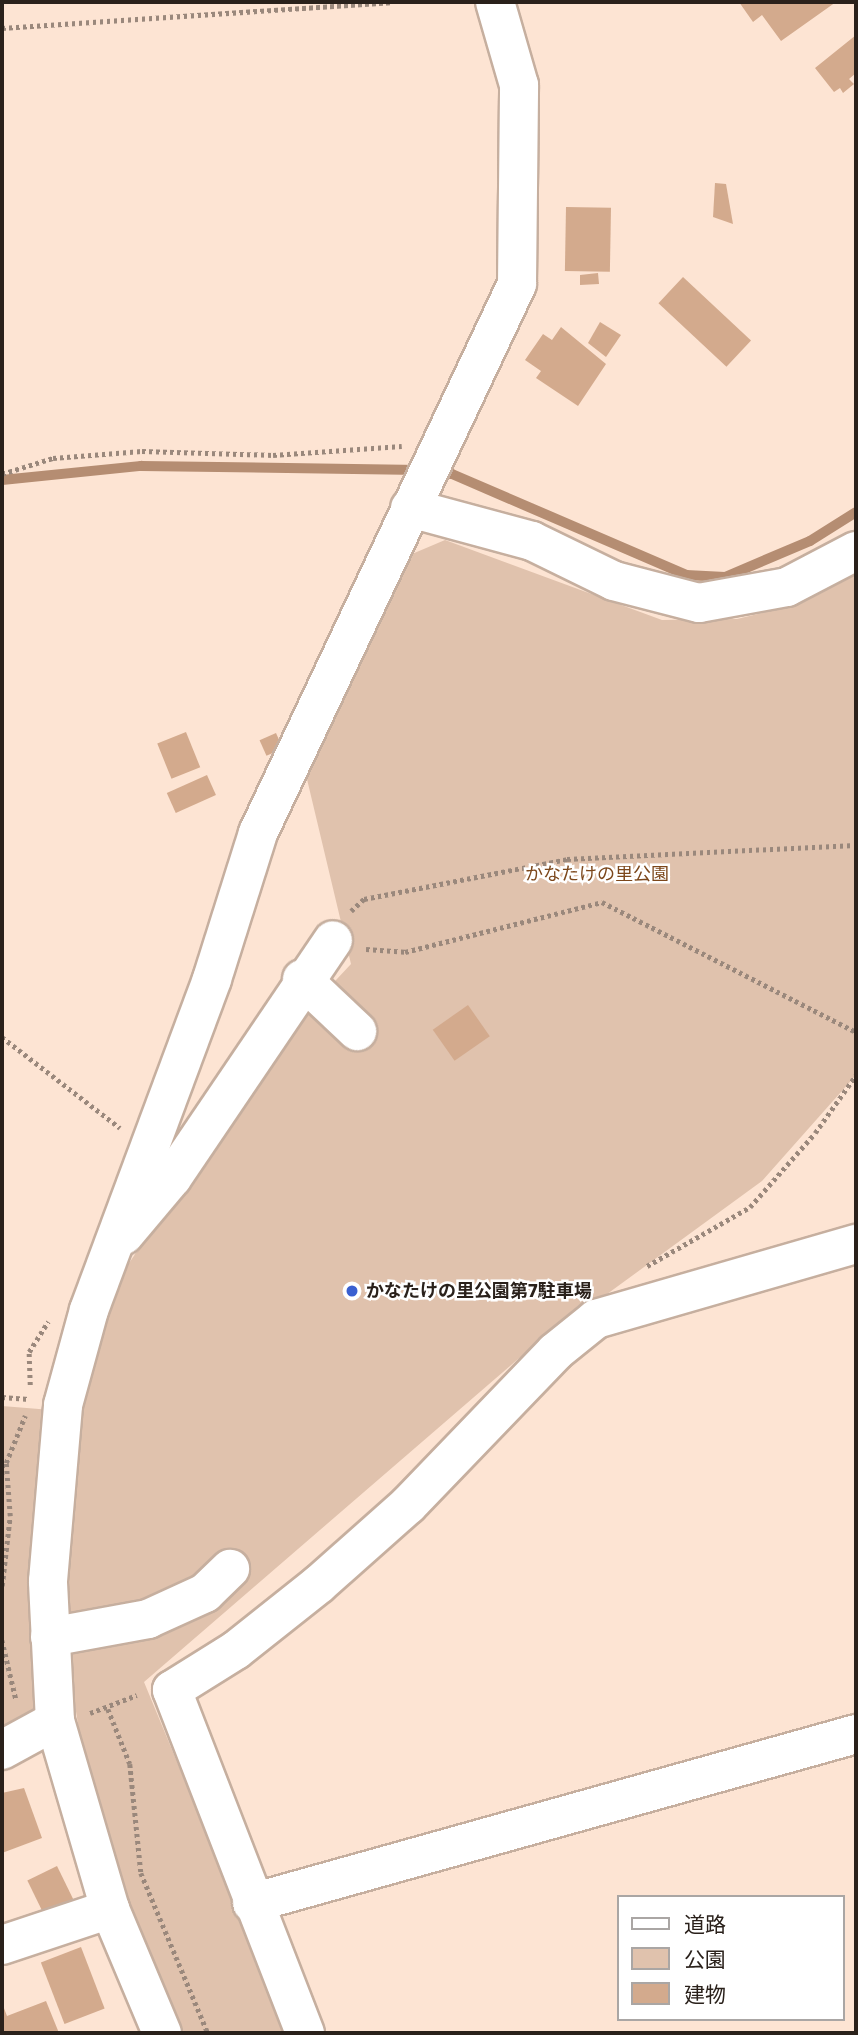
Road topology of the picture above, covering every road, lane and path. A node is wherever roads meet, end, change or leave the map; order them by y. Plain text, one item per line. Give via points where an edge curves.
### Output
1 (391, 2) edge
2 (495, 2) edge
3 (2, 27) edge
4 (437, 456) junction
5 (2, 474) edge
6 (410, 508) junction
7 (856, 551) edge
8 (856, 845) edge
9 (333, 940) junction
10 (302, 979) junction
11 (357, 1031) dead end
12 (856, 1032) edge
13 (2, 1037) edge
14 (856, 1075) edge
15 (139, 1165) junction
16 (856, 1244) edge
17 (113, 1248) junction
18 (642, 1269) dead end
19 (230, 1569) dead end
20 (50, 1637) junction
21 (2, 1640) edge
22 (172, 1690) junction
23 (108, 1709) junction
24 (856, 1734) edge
25 (28, 1736) edge
26 (253, 1903) junction
27 (110, 1909) junction
28 (2, 1945) edge
29 (162, 2033) edge
30 (208, 2033) edge
31 (305, 2033) edge

1 - 3 path
2 - 4 street via 519,85 517,285
4 - 5 path via 397,444 345,452 273,454 142,451 53,458
4 - 6 street
6 - 7 street via 532,541 614,581 699,603 787,587
6 - 15 street via 258,833 212,979
8 - 9 path via 567,859 461,876 364,899 344,917
9 - 10 street
9 - 12 path via 363,949 405,952 602,902
10 - 11 street
10 - 17 street via 172,1178
13 - 15 path via 118,1125
14 - 18 path via 815,1133 750,1207
15 - 17 street
16 - 22 street via 596,1319 555,1352 408,1505 339,1567 236,1650
17 - 20 street via 89,1310 63,1405 50,1531
19 - 20 street via 205,1593 148,1619
20 - 25 street
21 - 25 path
22 - 23 path via 157,1686
22 - 26 street
23 - 25 path
23 - 30 path via 130,1764 141,1873
24 - 26 street
25 - 27 street
26 - 31 street
27 - 28 street
27 - 29 street

